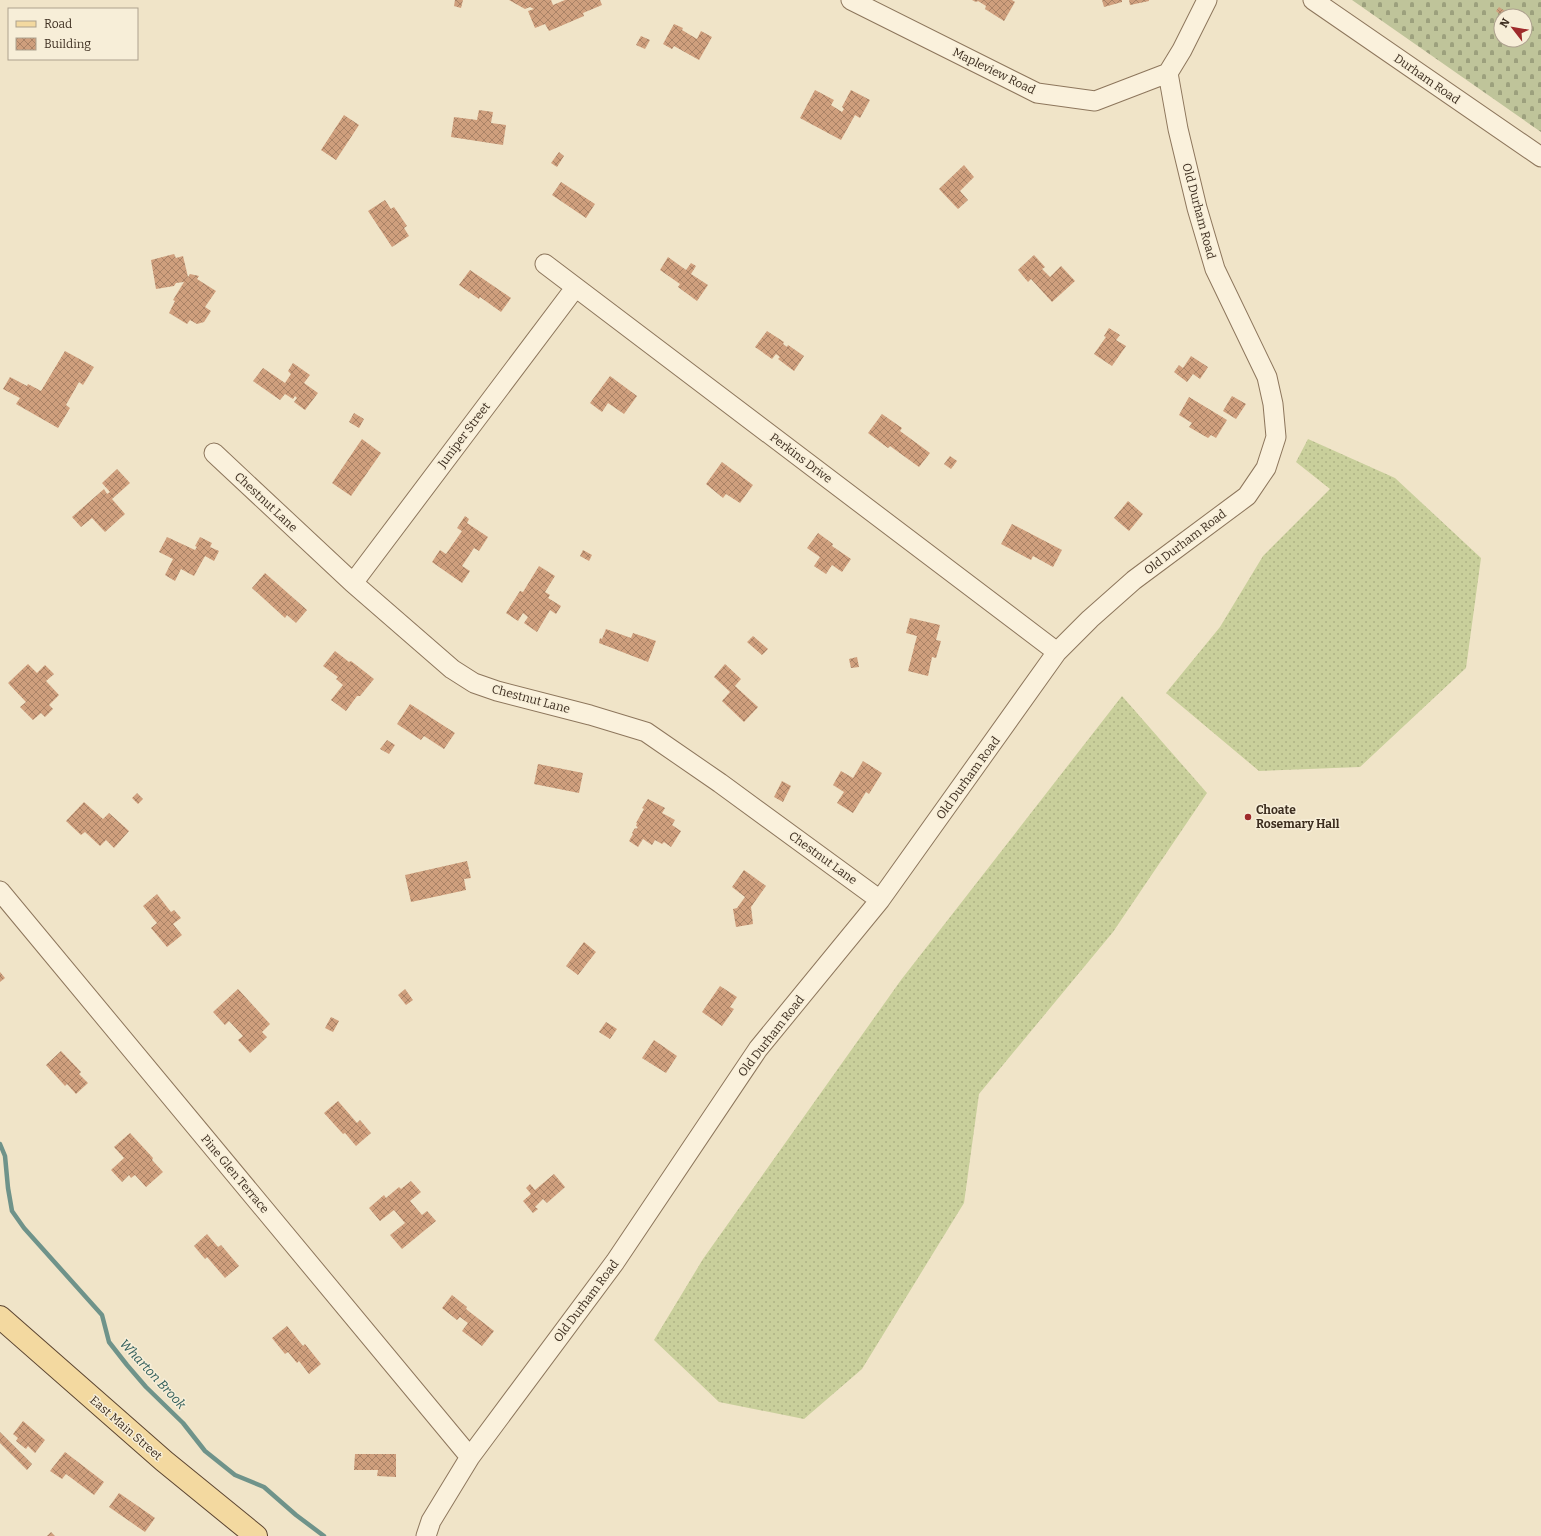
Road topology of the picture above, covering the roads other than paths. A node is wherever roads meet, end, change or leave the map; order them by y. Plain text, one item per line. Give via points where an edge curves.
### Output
1 (851, 0) edge
2 (1207, 0) edge
3 (1312, 0) edge
4 (1168, 73) junction
5 (1541, 157) edge
6 (545, 264) dead end
7 (575, 288) junction
8 (214, 453) dead end
9 (353, 583) junction
10 (1057, 652) junction
11 (0, 891) edge
12 (880, 900) junction
13 (0, 1316) edge
14 (470, 1457) junction
15 (256, 1536) edge
16 (426, 1536) edge

1 - 4 street, Mapleview Road via 1037,93 1095,101
2 - 4 street
3 - 5 street, Durham Road
4 - 10 street, Old Durham Road via 1197,208 1215,268 1267,377 1276,437 1266,468 1247,496 1134,580 1090,618
6 - 7 street, Perkins Drive
7 - 9 street, Juniper Street
7 - 10 street, Perkins Drive
8 - 9 street, Chestnut Lane
9 - 12 street, Chestnut Lane via 452,669 474,683 646,732
10 - 12 street, Old Durham Road
11 - 14 street, Pine Glen Terrace
12 - 14 street, Old Durham Road via 758,1050 615,1262
13 - 15 main road, East Main Street via 164,1461
14 - 16 street, Old Durham Road via 431,1521

